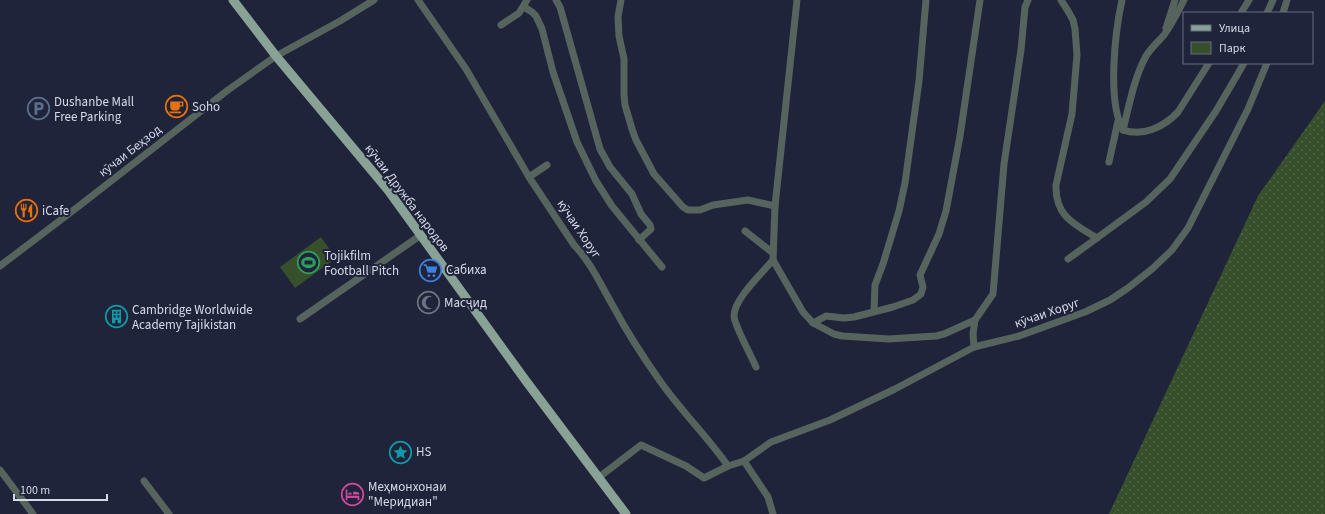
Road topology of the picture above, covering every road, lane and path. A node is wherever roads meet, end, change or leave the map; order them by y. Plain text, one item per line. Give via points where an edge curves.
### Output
1 (233, 0) edge
2 (374, 0) edge
3 (418, 0) edge
4 (556, 0) edge
5 (621, 0) edge
6 (797, 0) edge
7 (926, 0) edge
8 (980, 0) edge
9 (1028, 0) edge
10 (1061, 0) edge
11 (1122, 0) edge
12 (1175, 0) edge
13 (1184, 0) edge
14 (1249, 0) edge
15 (1273, 0) edge
16 (1287, 0) edge
17 (525, 3) edge
18 (1242, 12) edge
19 (1267, 12) edge
20 (1283, 12) edge
21 (501, 25) dead end
22 (1163, 35) junction
23 (276, 56) junction
24 (1208, 64) edge
25 (1243, 64) edge
26 (1267, 64) edge
27 (1118, 121) junction
28 (1123, 130) junction
29 (1109, 162) dead end
30 (547, 165) dead end
31 (529, 177) junction
32 (775, 206) junction
33 (745, 230) dead end
34 (421, 235) junction
35 (1097, 238) junction
36 (639, 240) junction
37 (773, 256) junction
38 (1068, 259) dead end
39 (0, 266) edge
40 (662, 267) dead end
41 (874, 311) junction
42 (300, 318) dead end
43 (975, 320) junction
44 (813, 323) junction
45 (974, 346) junction
46 (756, 367) dead end
47 (744, 461) junction
48 (728, 466) junction
49 (0, 470) edge
50 (598, 478) junction
51 (144, 481) dead end
52 (33, 514) edge
53 (169, 514) edge
54 (626, 514) edge
55 (773, 514) edge

1 - 23 main road, кӯчаи Дружба народов
2 - 23 street, кӯчаи Беҳзод
3 - 31 street, кӯчаи Хоруг via 466,69
4 - 36 street via 573,50 600,149 632,194 641,214 650,225 651,229
5 - 32 street via 618,17 624,59 625,105 636,140 654,174 688,210 748,200
6 - 32 street
7 - 41 street via 919,81 905,183 899,211 875,285
8 - 41 street via 946,211 934,247 922,268 921,294 913,300
9 - 43 street via 1004,164 993,294
10 - 35 street via 1073,20 1077,55 1072,114 1056,185 1056,196 1068,219
11 - 27 street via 1115,67
12 - 22 street
13 - 22 street
14 - 18 street
15 - 19 street
16 - 20 street
17 - 21 street via 518,13
17 - 36 street via 542,29 555,79 586,162 612,206
22 - 28 street via 1154,44 1143,64
23 - 34 main road, кӯчаи Дружба народов via 388,190
23 - 39 street, кӯчаи Беҳзод via 228,90
24 - 28 street via 1172,119 1146,131 1136,133
25 - 35 street via 1216,111 1170,179 1146,202
26 - 45 street, кӯчаи Хоруг via 1248,110 1188,228 1172,250 1152,270 1110,300 1086,312 1019,336
27 - 28 street
27 - 29 street
30 - 31 street
31 - 48 street, кӯчаи Хоруг via 597,278 623,325 660,382
32 - 37 street
33 - 37 street
34 - 42 street
34 - 50 main road, кӯчаи Дружба народов
35 - 38 street
36 - 40 street
37 - 44 street via 803,312
37 - 46 street via 740,298 734,312 735,321
41 - 44 street via 854,317 826,316
43 - 44 street via 940,335 889,339 842,336
43 - 45 street
45 - 47 street, кӯчаи Хоруг via 924,375 830,420 771,442
47 - 48 street, кӯчаи Хоруг
47 - 55 street via 768,497
48 - 50 street, кӯчаи Хоруг via 704,478 686,466 642,446
49 - 52 street
50 - 54 main road, кӯчаи Дружба народов
51 - 53 street

